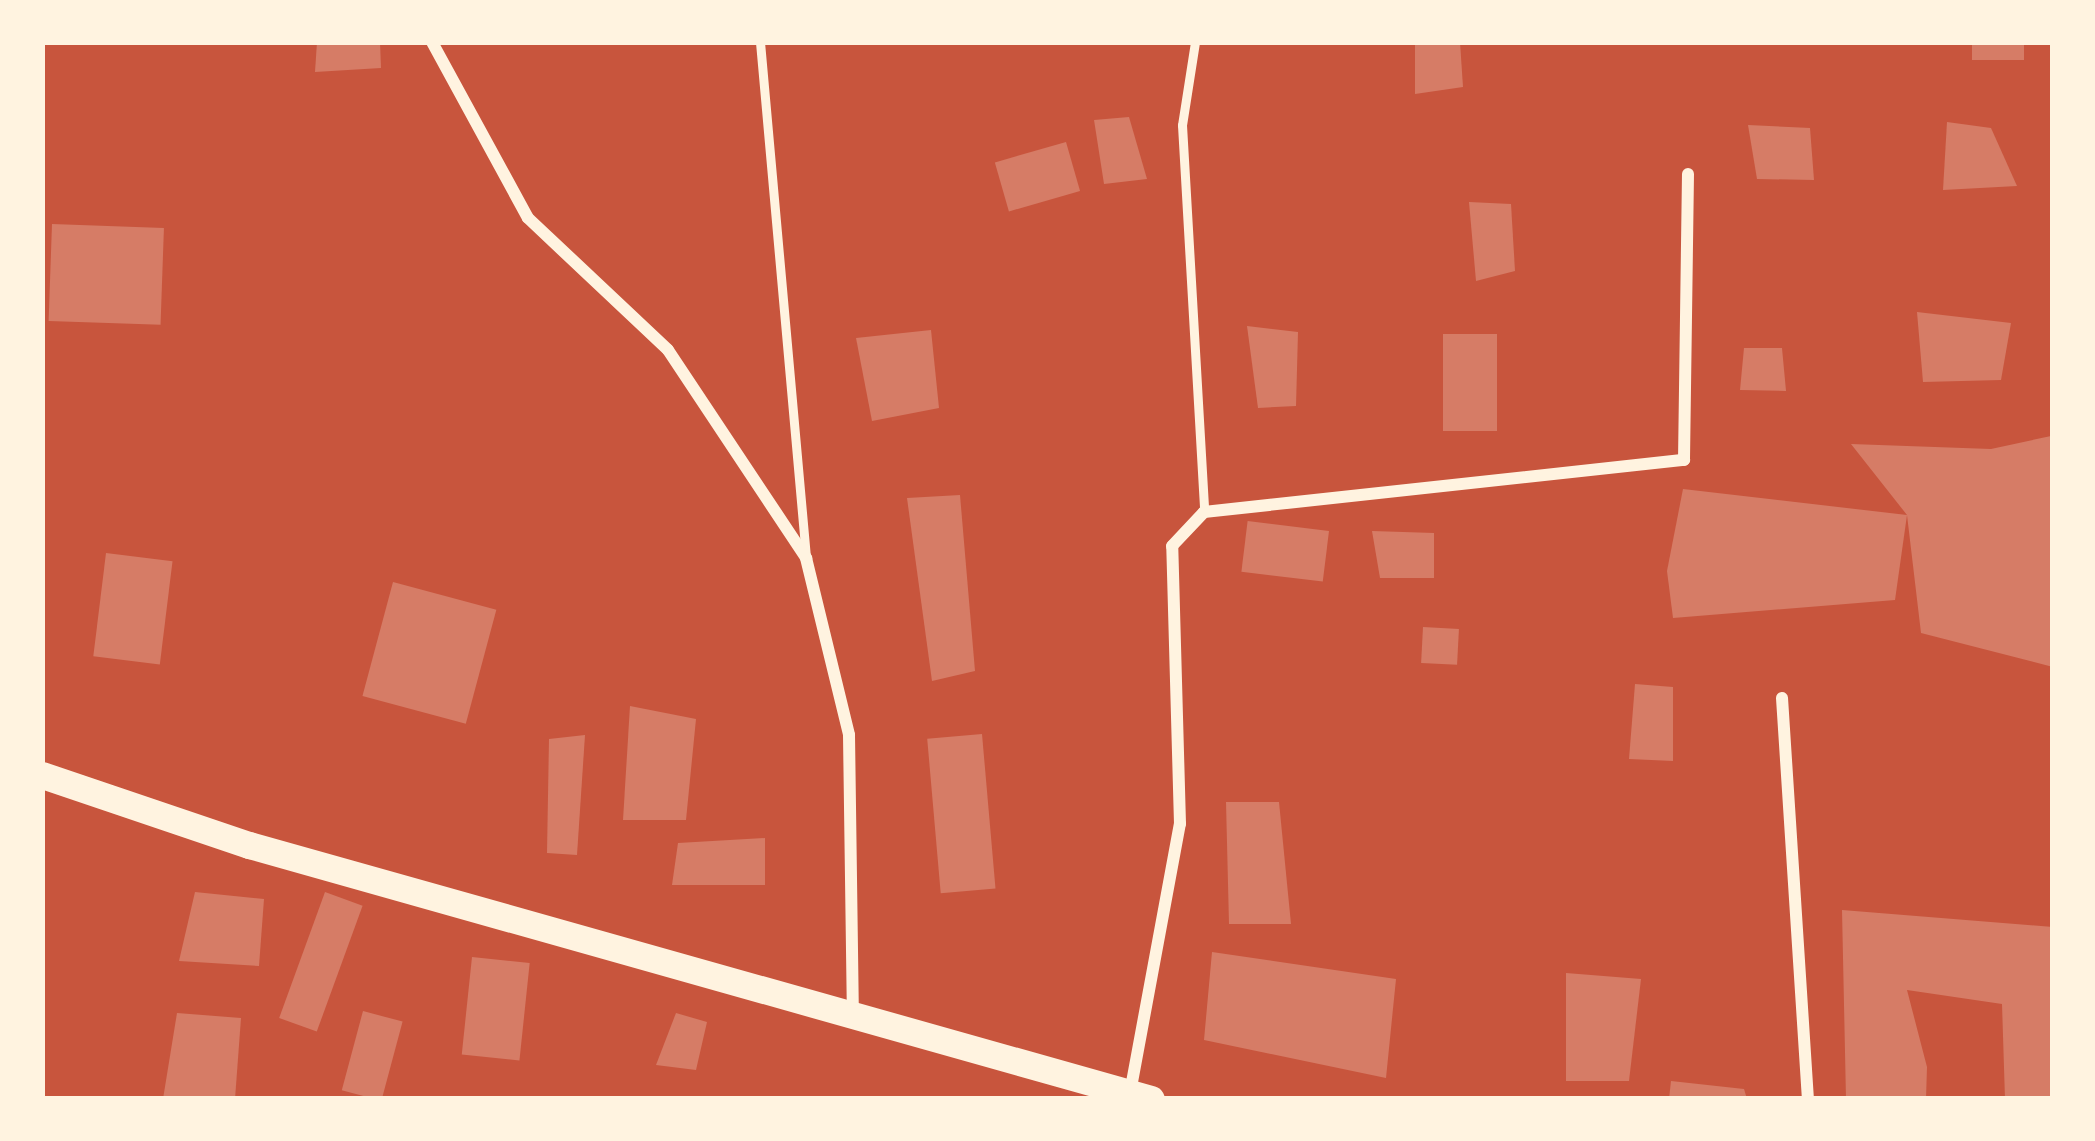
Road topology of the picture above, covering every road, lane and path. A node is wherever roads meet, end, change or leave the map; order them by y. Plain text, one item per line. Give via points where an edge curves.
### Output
1 (432, 42) edge
2 (760, 42) edge
3 (1195, 42) edge
4 (1688, 174) dead end
5 (1204, 512) junction
6 (806, 558) junction
7 (1782, 698) dead end
8 (42, 775) edge
9 (853, 1013) junction
10 (1140, 1096) edge
11 (1808, 1099) edge

1 - 6 street via 528,218 668,350
2 - 6 lane
3 - 5 lane via 1182,125
4 - 5 street via 1684,460
5 - 10 street via 1172,546 1180,824
6 - 9 street via 849,735
7 - 11 street
8 - 9 main road via 249,845
9 - 10 main road

